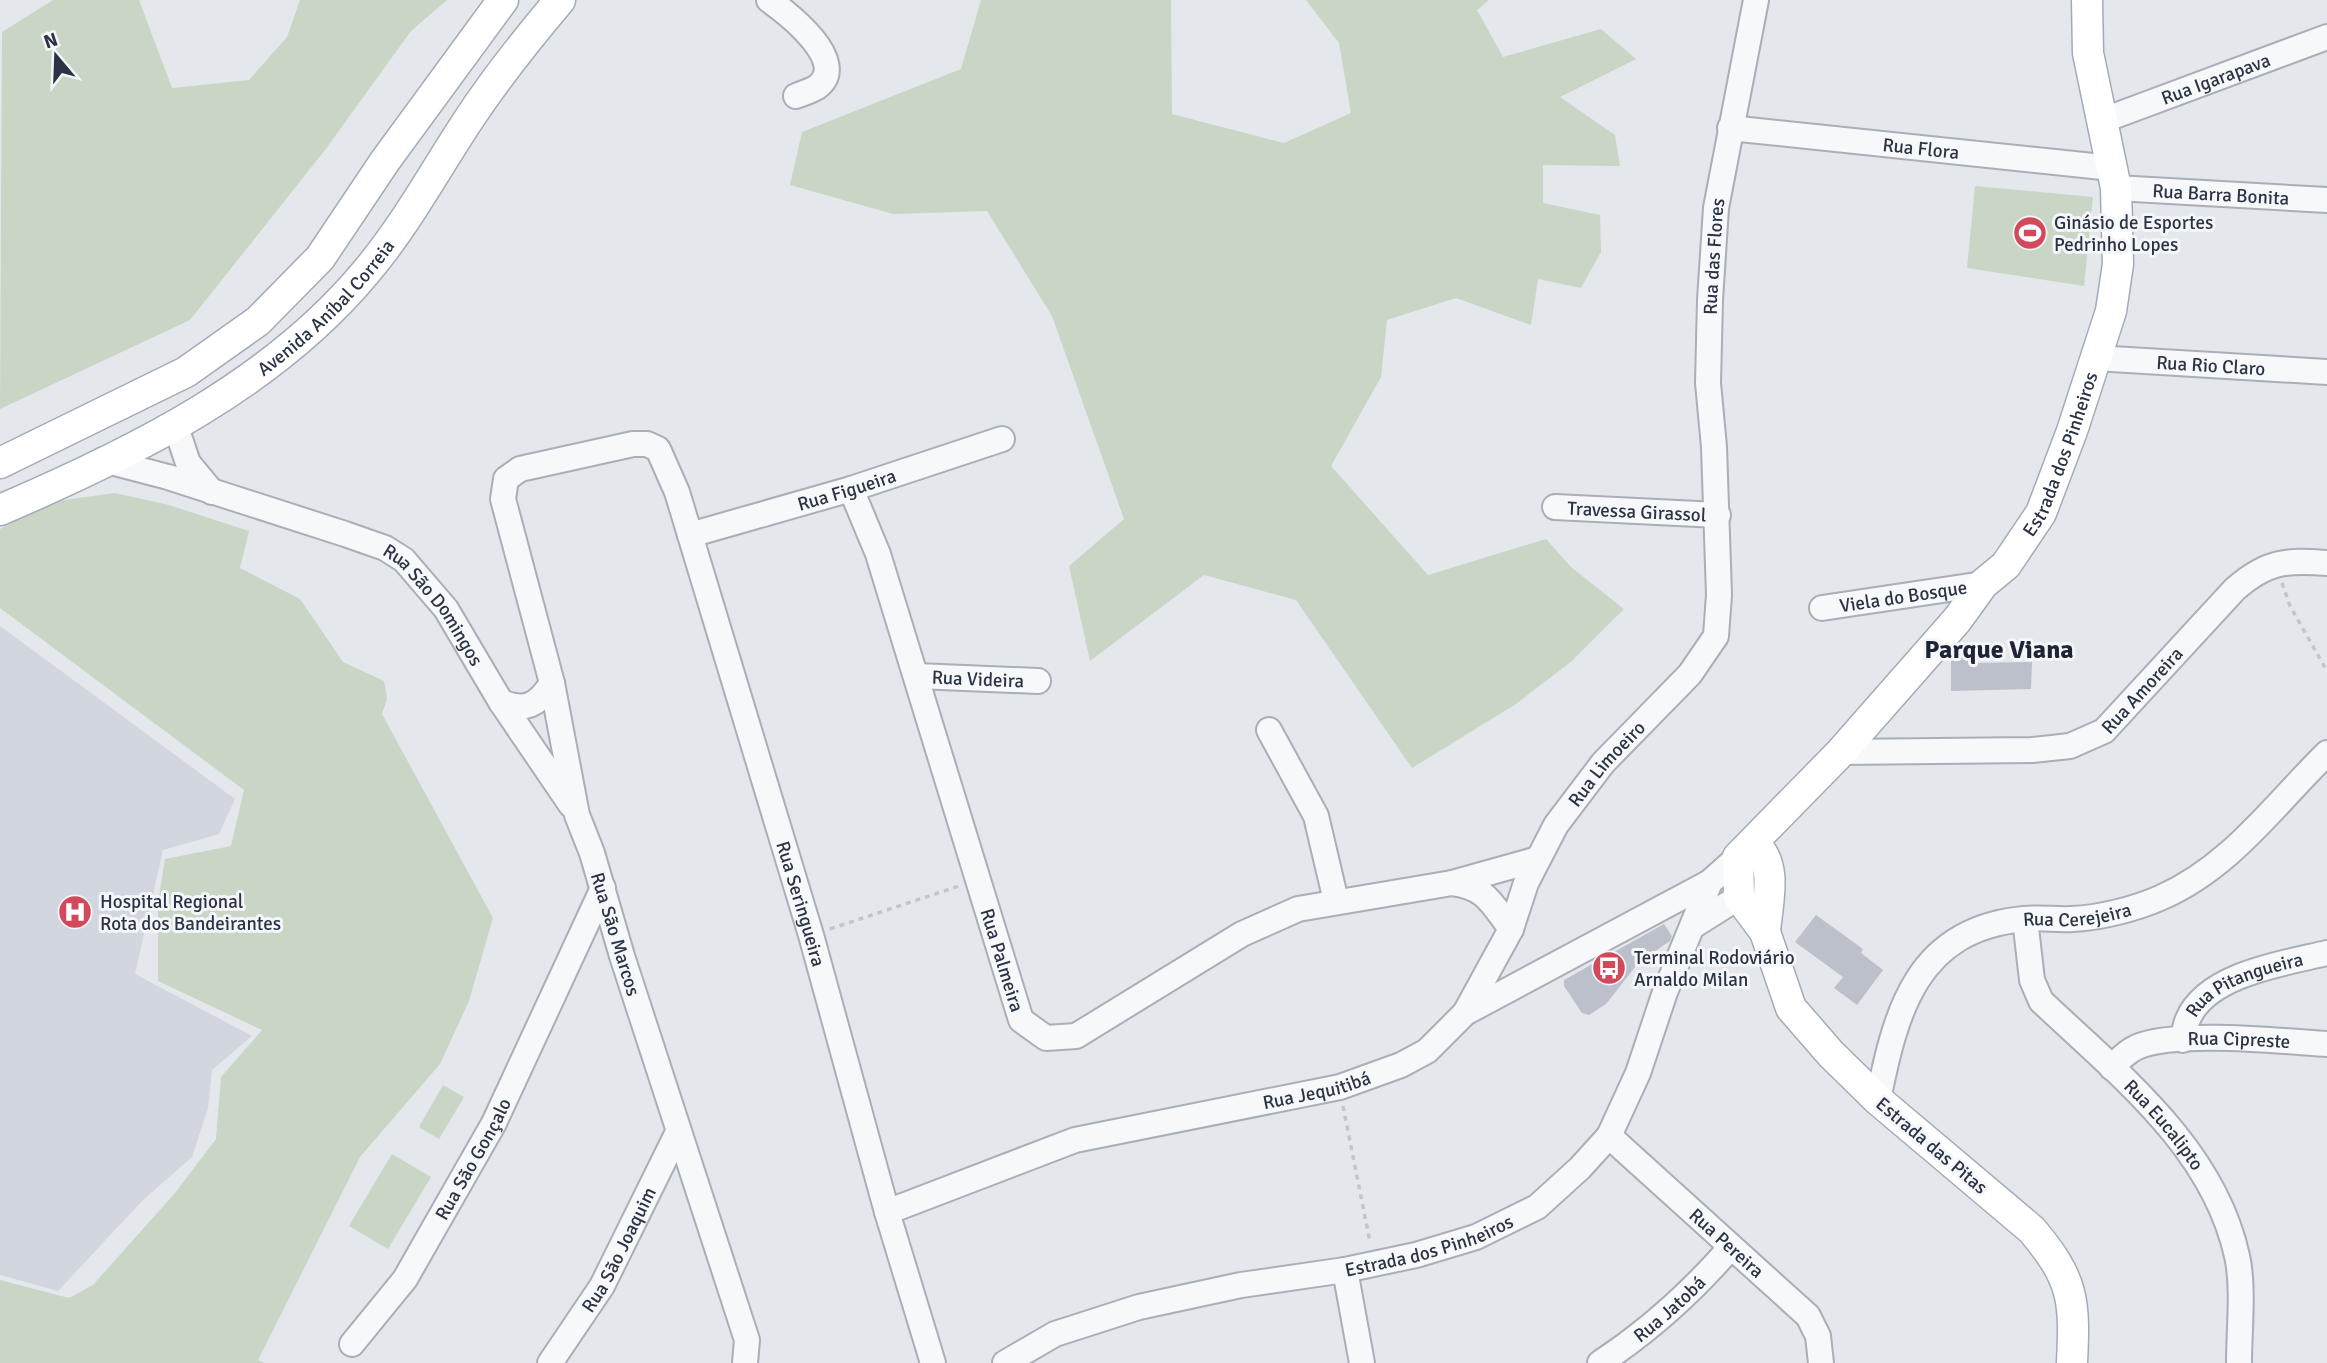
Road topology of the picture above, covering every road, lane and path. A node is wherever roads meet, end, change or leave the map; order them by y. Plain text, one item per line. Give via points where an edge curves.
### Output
1 (503, 0) edge
2 (560, 0) edge
3 (769, 0) edge
4 (1756, 0) edge
5 (2087, 0) edge
6 (2327, 37) edge
7 (796, 96) dead end
8 (2104, 120) junction
9 (1730, 128) junction
10 (2114, 178) junction
11 (2327, 200) edge
12 (2095, 358) junction
13 (2327, 372) edge
14 (175, 424) junction
15 (1002, 439) dead end
16 (658, 449) joint
17 (103, 460) junction
18 (0, 463) edge
19 (851, 489) junction
20 (213, 492) junction
21 (1555, 507) dead end
22 (0, 510) edge
23 (1718, 515) junction
24 (690, 536) junction
25 (2327, 563) edge
26 (2276, 564) junction
27 (1983, 584) junction
28 (1822, 608) dead end
29 (2327, 671) edge
30 (917, 676) junction
31 (1038, 681) dead end
32 (552, 682) junction
33 (501, 702) junction
34 (1269, 730) dead end
35 (1841, 752) junction
36 (2327, 753) edge
37 (577, 815) junction
38 (1777, 819) junction
39 (1746, 851) junction
40 (1538, 859) junction
41 (1769, 869) junction
42 (976, 880) junction
43 (1710, 882) junction
44 (1452, 883) junction
45 (603, 888) junction
46 (1739, 897) junction
47 (1336, 901) junction
48 (2025, 919) junction
49 (1693, 926) junction
50 (1511, 929) junction
51 (1765, 932) junction
52 (811, 935) junction
53 (2327, 953) edge
54 (622, 956) junction
55 (570, 958) junction
56 (1465, 1013) junction
57 (2079, 1037) junction
58 (2183, 1040) junction
59 (2151, 1042) junction
60 (2327, 1044) edge
61 (2112, 1068) junction
62 (1340, 1087) junction
63 (1878, 1100) junction
64 (678, 1132) junction
65 (1609, 1136) junction
66 (887, 1212) junction
67 (1730, 1248) junction
68 (1375, 1265) junction
69 (1345, 1270) junction
70 (352, 1344) dead end
71 (550, 1363) edge
72 (745, 1363) edge
73 (933, 1363) edge
74 (1005, 1363) edge
75 (1362, 1363) edge
76 (1600, 1363) edge
77 (1821, 1363) edge
78 (2072, 1363) edge
79 (2239, 1363) edge

1 - 18 main road, Avenida Aníbal Correia via 320,258 258,321 186,372
2 - 14 main road, Avenida Aníbal Correia via 515,53 367,271 320,323 283,355
3 - 7 street via 810,34 825,63 817,87
4 - 9 street, Rua das Flores
5 - 8 main road, Estrada dos Pinheiros via 2088,54
6 - 8 street, Rua Igarapava
8 - 10 main road, Estrada dos Pinheiros
9 - 10 street, Rua Flora
9 - 23 street, Rua das Flores via 1716,208 1710,300 1708,383
10 - 11 street, Rua Barra Bonita
10 - 12 main road, Estrada dos Pinheiros via 2118,264 2111,311
12 - 13 street, Rua Rio Claro
12 - 27 main road, Estrada dos Pinheiros via 2041,513 2006,565
14 - 17 main road, Avenida Aníbal Correia
14 - 20 street via 188,463
15 - 19 street, Rua Figueira
16 - 24 street, Rua Seringueira
16 - 32 street, Rua São Marcos via 633,444 520,469 506,479 503,499
17 - 20 street, Rua São Domingos
17 - 22 main road, Avenida Aníbal Correia
19 - 24 street, Rua Figueira
19 - 30 street, Rua Palmeira via 878,554
20 - 33 street, Rua São Domingos via 384,548 404,560 446,609
21 - 23 street, Travessa Girassol
23 - 40 street, Rua Limoeiro via 1716,636 1690,674 1579,792
24 - 52 street, Rua Seringueira
25 - 26 street, Rua Amoreira
26 - 29 path via 2290,606
26 - 35 street, Rua Amoreira via 2257,570 2235,589 2104,731 2070,746
27 - 28 street, Viela do Bosque
27 - 35 main road, Estrada dos Pinheiros
30 - 31 street, Rua Videira
30 - 42 street, Rua Palmeira
32 - 33 street via 544,695 526,708
32 - 37 street, Rua São Marcos
33 - 37 street, Rua São Domingos
34 - 47 street via 1316,816
35 - 38 main road, Estrada dos Pinheiros
36 - 48 street, Rua Cerejeira via 2244,841 2205,874 2159,899 2109,913 2075,919
37 - 45 street, Rua São Marcos
38 - 39 main road, Estrada dos Pinheiros
38 - 41 main road
39 - 41 main road via 1766,857
39 - 43 street, Estrada dos Pinheiros
39 - 46 main road
40 - 44 street, Rua Palmeira
40 - 50 street, Rua Limoeiro
41 - 46 main road
41 - 51 main road, Estrada das Pitas
42 - 47 street, Rua Palmeira via 1021,1020 1046,1038 1076,1036 1242,934 1298,909
42 - 52 path
43 - 49 street, Estrada dos Pinheiros
43 - 56 street, Rua Jequitibá
44 - 47 street, Rua Palmeira
44 - 50 street, Rua Palmeira via 1482,891
45 - 54 street, Rua São Marcos
45 - 55 street, Rua São Gonçalo
46 - 49 street
46 - 51 main road, Estrada das Pitas
48 - 57 street, Rua Eucalipto via 2032,980 2041,1001
48 - 63 street, Rua Cerejeira via 1995,924 1957,941 1923,969 1891,1038
49 - 65 street, Estrada dos Pinheiros via 1638,1073
50 - 56 street, Rua Limoeiro
51 - 63 main road, Estrada das Pitas via 1791,1008
52 - 66 street, Rua Seringueira
53 - 58 street, Rua Pitangueira via 2227,982 2204,998 2188,1018
54 - 55 street via 598,946
54 - 64 street, Rua São Marcos
55 - 70 street, Rua São Gonçalo via 494,1123 405,1279
56 - 62 street, Rua Jequitibá via 1427,1051
57 - 59 street, Rua Cipreste
57 - 61 street, Rua Eucalipto
58 - 59 street, Rua Cipreste
58 - 60 street, Rua Cipreste
59 - 61 street, Rua Cipreste via 2124,1055
61 - 79 street, Rua Eucalipto via 2182,1143 2225,1214 2238,1259
62 - 66 street, Rua Jequitibá via 1075,1140
62 - 68 path
63 - 78 main road, Estrada das Pitas via 2032,1230 2052,1253 2073,1302
64 - 71 street, Rua São Joaquim via 602,1286
64 - 72 street, Rua São Marcos via 747,1340
65 - 67 street, Rua Pereira
65 - 68 street, Estrada dos Pinheiros via 1558,1190 1521,1216 1476,1237
66 - 73 street, Rua Seringueira
67 - 76 street, Rua Jatobá via 1696,1287 1645,1333
67 - 77 street, Rua Pereira via 1808,1317 1818,1336
68 - 69 street, Estrada dos Pinheiros
69 - 74 street, Estrada dos Pinheiros via 1241,1285 1139,1307 1055,1334
69 - 75 street

